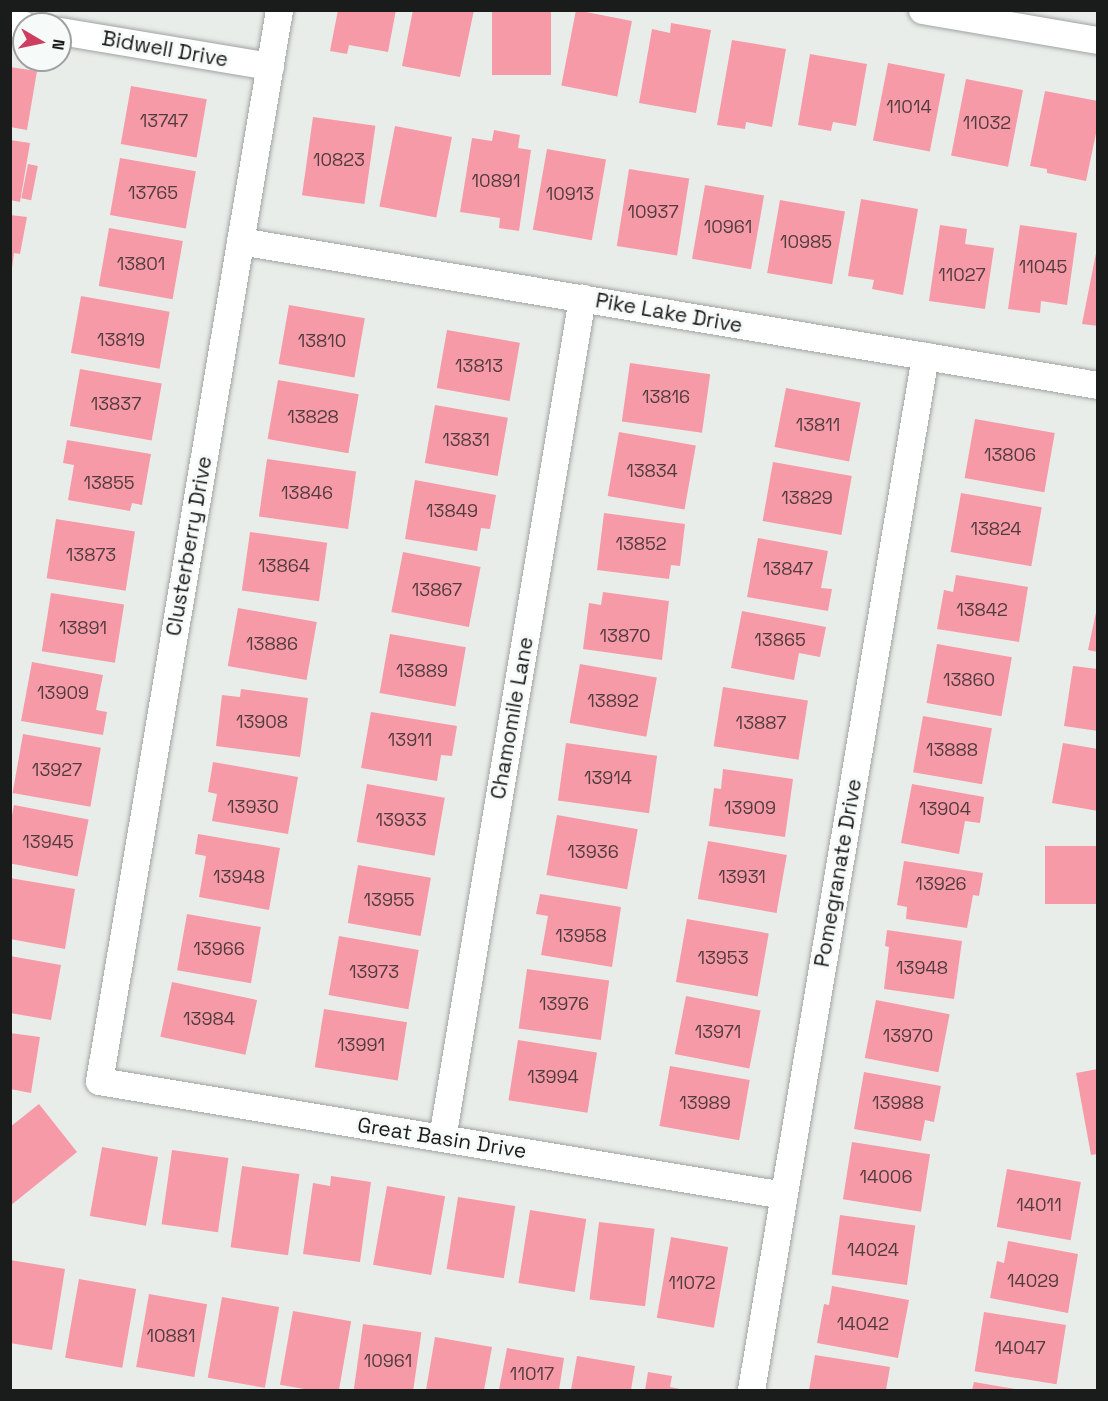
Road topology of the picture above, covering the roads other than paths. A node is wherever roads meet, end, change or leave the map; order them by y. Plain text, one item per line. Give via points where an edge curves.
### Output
1 (279, 10) edge
2 (922, 10) edge
3 (72, 33) edge
4 (1098, 40) edge
5 (270, 66) junction
6 (240, 241) junction
7 (582, 298) junction
8 (925, 356) junction
9 (1098, 385) edge
10 (99, 1081) joint
11 (442, 1138) junction
12 (784, 1195) junction
13 (751, 1390) edge

1 - 5 street, Clusterberry Drive
2 - 4 street
3 - 5 street, Bidwell Drive
5 - 6 street, Clusterberry Drive
6 - 7 street, Pike Lake Drive
6 - 10 street, Clusterberry Drive
7 - 8 street, Pike Lake Drive
7 - 11 street, Chamomile Lane
8 - 9 street, Pike Lake Drive
8 - 12 street, Pomegranate Drive
10 - 11 street, Great Basin Drive
11 - 12 street, Great Basin Drive
12 - 13 street, Pomegranate Drive

